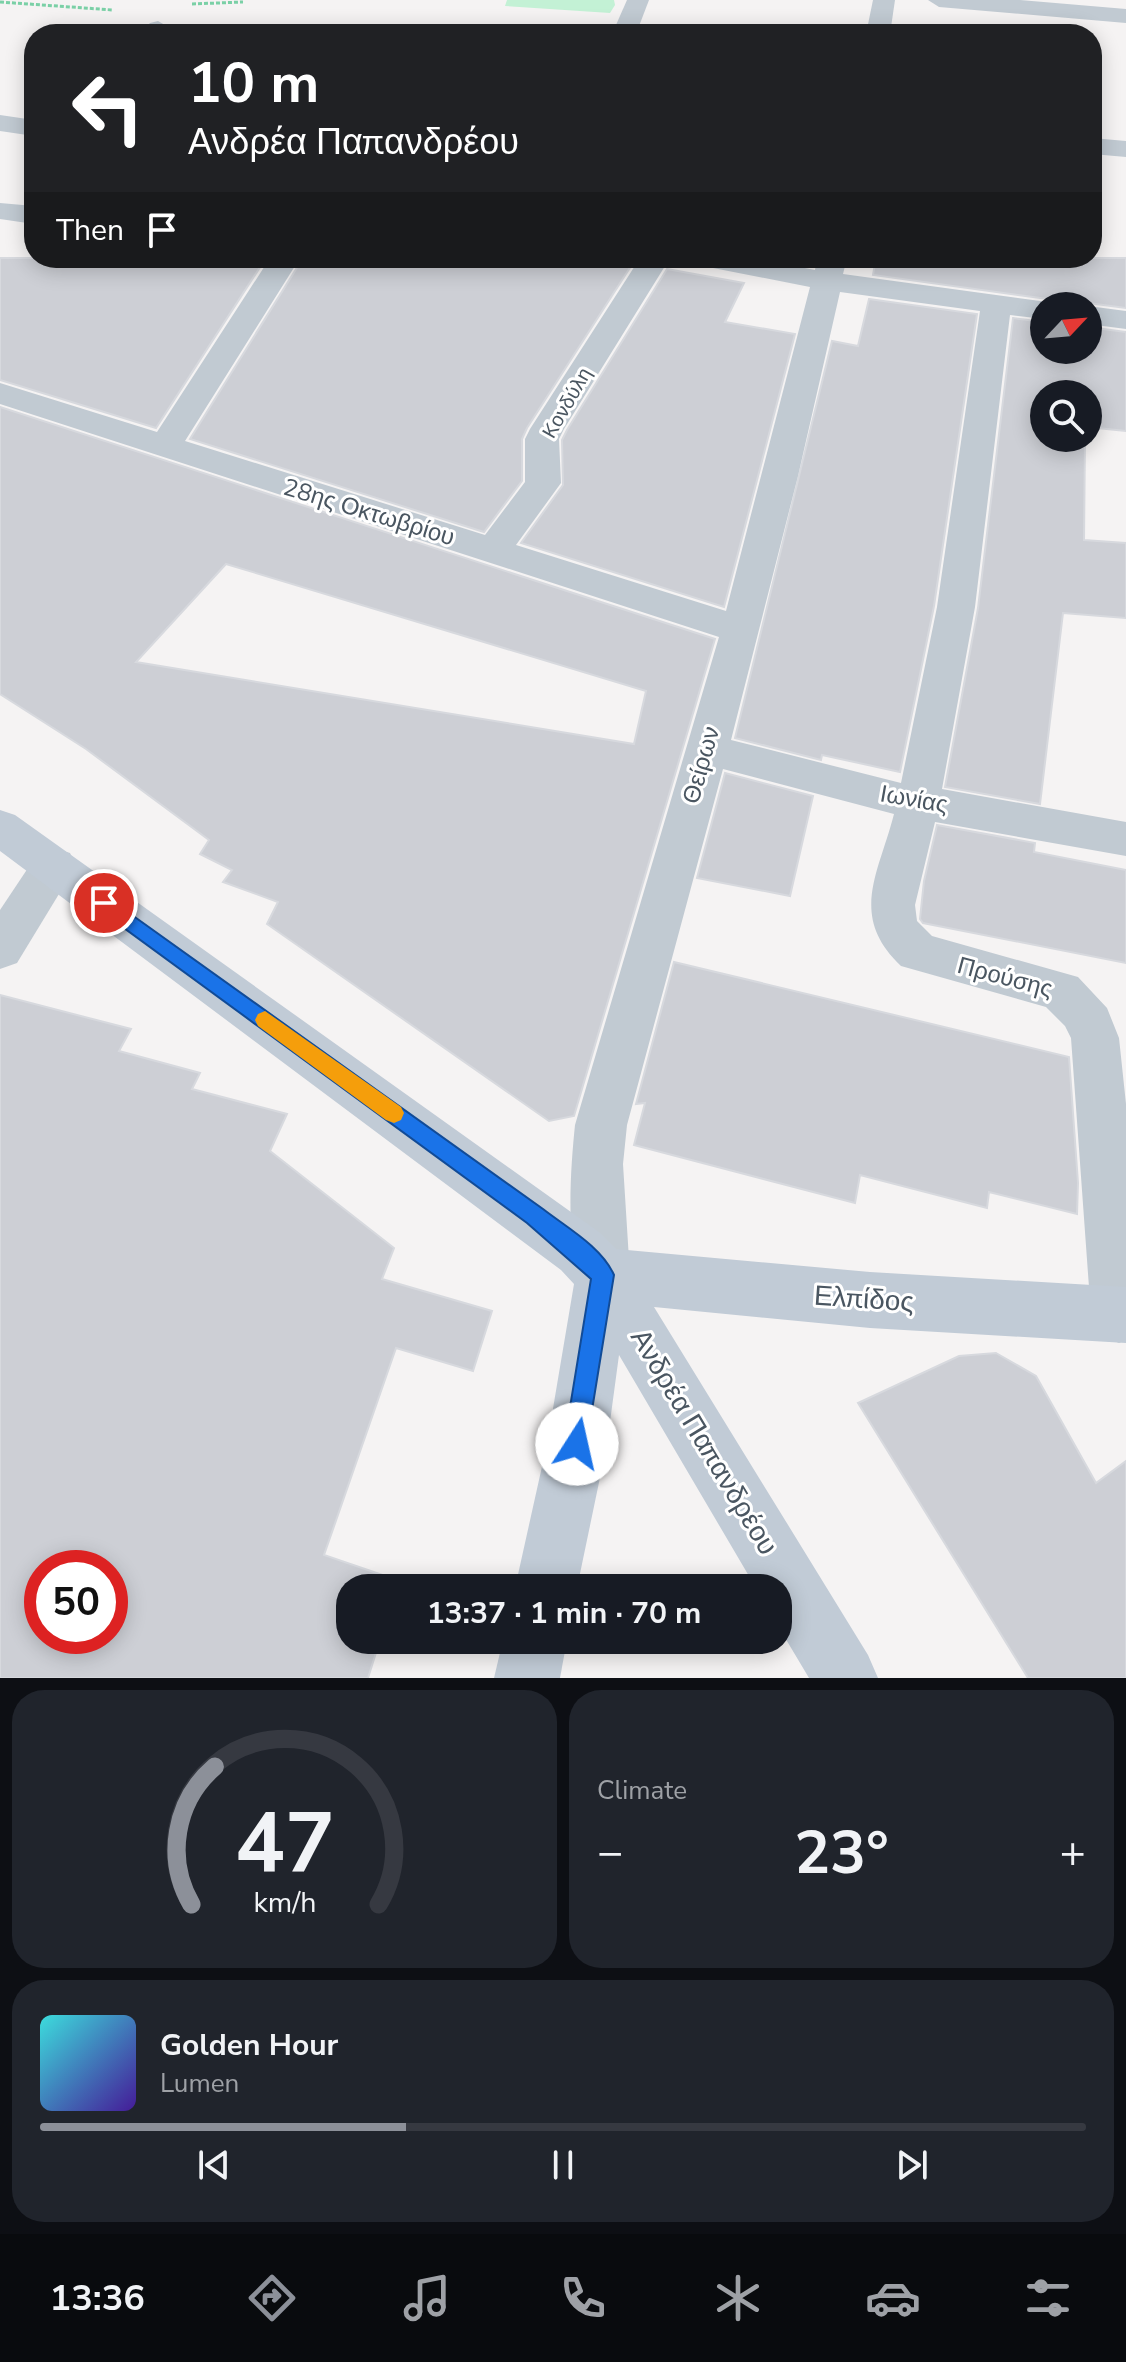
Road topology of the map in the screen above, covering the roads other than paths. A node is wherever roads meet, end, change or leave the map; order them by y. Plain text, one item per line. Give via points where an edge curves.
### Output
1 (638, 0) edge
2 (884, 0) edge
3 (939, 0) edge
4 (1126, 16) edge
5 (628, 24) edge
6 (880, 24) edge
7 (0, 123) edge
8 (24, 127) edge
9 (1102, 147) edge
10 (1126, 149) edge
11 (0, 211) edge
12 (24, 214) edge
13 (279, 268) edge
14 (649, 268) edge
15 (810, 268) edge
16 (830, 270) edge
17 (996, 304) junction
18 (1030, 308) edge
19 (1102, 317) edge
20 (1126, 320) edge
21 (0, 393) edge
22 (163, 448) junction
23 (493, 550) junction
24 (739, 629) junction
25 (705, 749) junction
26 (920, 804) junction
27 (0, 827) edge
28 (1126, 839) edge
29 (54, 866) junction
30 (0, 949) edge
31 (603, 1275) junction
32 (1122, 1315) edge
33 (549, 1574) edge
34 (532, 1654) edge
35 (527, 1678) edge
36 (845, 1678) edge

1 - 5 street
2 - 6 street
3 - 4 street
7 - 8 street
9 - 10 street
11 - 12 street
13 - 22 street
14 - 23 street, Κονδύλη via 542,439 543,483
15 - 16 street
16 - 17 street
16 - 24 street, Θείρων
17 - 18 street
17 - 26 street, Προύσης via 980,442
19 - 20 street
21 - 22 street, 28ης Οκτωβρίου
22 - 23 street, 28ης Οκτωβρίου
23 - 24 street, 28ης Οκτωβρίου
24 - 25 street, Θείρων
25 - 26 street, Ιωνίας
25 - 31 street, Θείρων via 601,1125 597,1164
26 - 28 street, Ιωνίας
26 - 32 street, Προύσης via 892,905 892,922 902,939 938,960 1061,991 1090,1020
27 - 29 main road, Ανδρέα Παπανδρέου
29 - 30 street
29 - 31 main road, Ανδρέα Παπανδρέου via 535,1216
31 - 32 main road, Ελπίδος via 870,1300
31 - 33 main road via 577,1444
31 - 36 main road, Ανδρέα Παπανδρέου
34 - 35 main road

